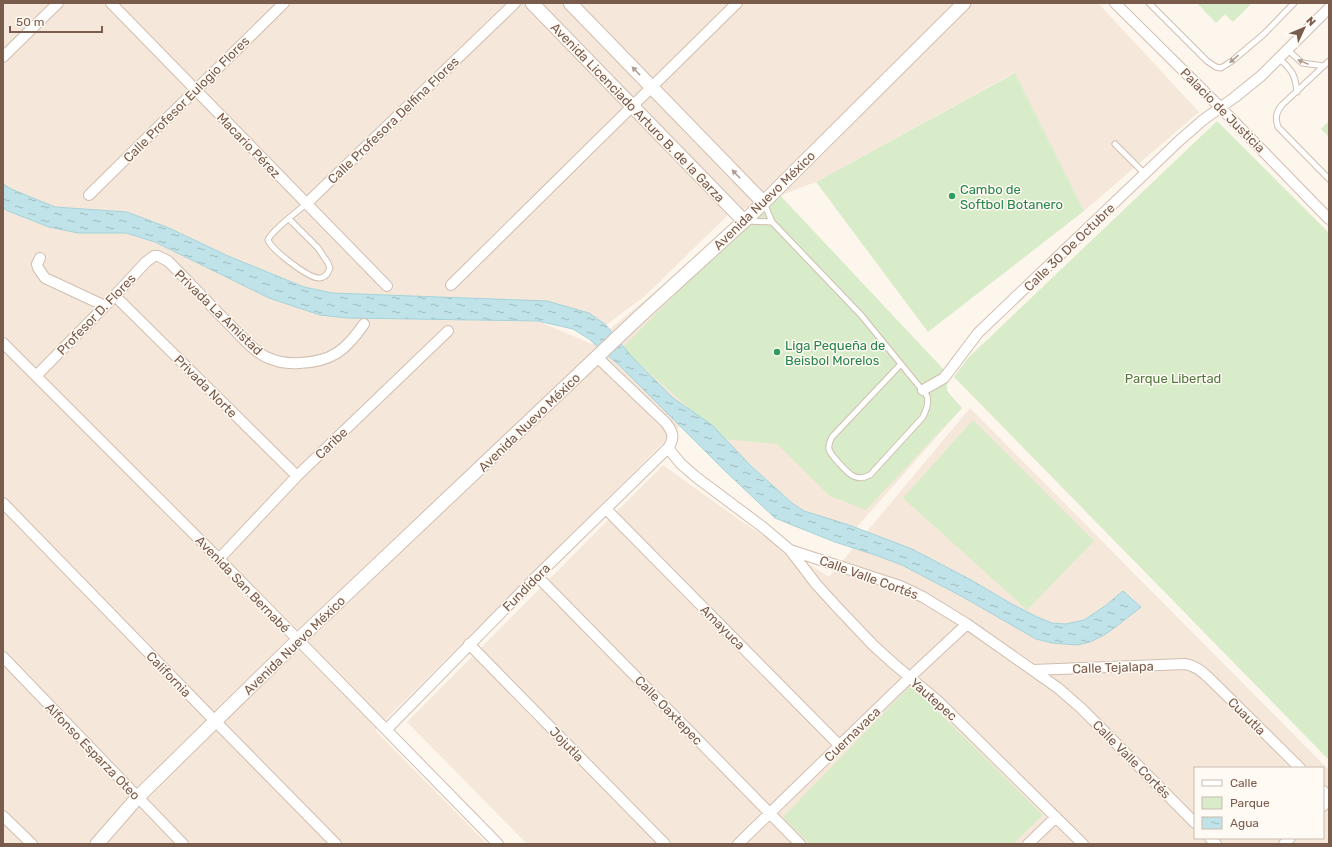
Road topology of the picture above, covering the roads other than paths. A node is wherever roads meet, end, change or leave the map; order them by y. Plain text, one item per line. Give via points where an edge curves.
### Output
1 (58, 3) edge
2 (111, 3) edge
3 (284, 3) edge
4 (514, 3) edge
5 (532, 3) edge
6 (570, 3) edge
7 (737, 3) edge
8 (964, 3) edge
9 (1115, 3) edge
10 (1149, 3) edge
11 (1294, 3) edge
12 (1329, 8) edge
13 (1288, 50) junction
14 (3, 57) edge
15 (1279, 58) junction
16 (1329, 61) edge
17 (1324, 66) junction
18 (652, 87) junction
19 (194, 90) junction
20 (1297, 92) junction
21 (633, 106) junction
22 (1220, 107) junction
23 (1115, 144) dead end
24 (1145, 174) junction
25 (1329, 179) edge
26 (89, 195) dead end
27 (763, 202) junction
28 (306, 204) junction
29 (289, 219) junction
30 (1329, 219) edge
31 (744, 221) junction
32 (772, 222) junction
33 (158, 256) joint
34 (40, 258) dead end
35 (387, 286) dead end
36 (451, 286) dead end
37 (115, 296) junction
38 (105, 306) junction
39 (364, 324) dead end
40 (448, 331) dead end
41 (3, 343) edge
42 (599, 356) junction
43 (901, 364) junction
44 (36, 376) junction
45 (923, 390) junction
46 (668, 448) junction
47 (297, 476) junction
48 (3, 503) edge
49 (606, 509) junction
50 (790, 550) junction
51 (219, 559) junction
52 (537, 576) junction
53 (967, 624) junction
54 (298, 640) junction
55 (470, 644) junction
56 (3, 657) edge
57 (1193, 666) joint
58 (1033, 670) junction
59 (909, 678) junction
60 (216, 722) junction
61 (386, 729) junction
62 (840, 746) junction
63 (1299, 767) edge
64 (138, 797) junction
65 (770, 813) junction
66 (3, 816) edge
67 (1056, 817) junction
68 (1194, 822) edge
69 (32, 844) edge
70 (97, 844) edge
71 (184, 844) edge
72 (336, 844) edge
73 (498, 844) edge
74 (666, 844) edge
75 (738, 844) edge
76 (800, 844) edge
77 (1028, 844) edge
78 (1083, 844) edge

1 - 14 street
2 - 19 street, Macario Pérez
3 - 19 street, Calle Profesor Eulogio Flores
4 - 28 street, Calle Profesora Delfina Flores
5 - 21 street, Avenida Licenciado Arturo B. de la Garza
18 -> 6 street, Avenida Licenciado Arturo B. de la Garza
7 - 18 street
8 - 27 street, Avenida Nuevo México
9 - 22 street, Palacio de Justicia
11 -> 10 lane via 1264,34 1221,68 1207,61
12 - 13 street, Calle 30 De Octubre
13 - 15 street, Calle 30 De Octubre
17 -> 13 lane via 1302,63
15 - 20 lane via 1293,73
15 - 22 street, Calle 30 De Octubre via 1261,76
16 - 17 lane
17 - 20 lane
18 - 21 street
27 -> 18 street, Avenida Licenciado Arturo B. de la Garza
19 - 26 street, Calle Profesor Eulogio Flores
19 - 28 street, Macario Pérez
20 - 25 lane via 1278,109 1278,127
21 - 31 street, Avenida Licenciado Arturo B. de la Garza
21 - 36 street
22 - 24 street, Calle 30 De Octubre
22 - 30 street, Palacio de Justicia
23 - 24 lane
24 - 45 street, Calle 30 De Octubre via 978,333 944,378
27 - 31 street, Avenida Nuevo México
27 - 32 lane
28 - 29 lane, Calle Profesora Delfina Flores
28 - 35 street, Macario Pérez
29 - 29 lane, Calle Profesora Delfina Flores via 270,236 268,240 271,245 291,263 315,278 327,275 330,268 324,256
31 - 32 lane
31 - 42 street, Avenida Nuevo México
32 - 43 lane via 862,315
33 - 37 street, Profesor D. Flores via 146,262
33 - 39 street, Privada La Amistad via 168,261 250,345 272,360 292,363 314,363 324,360 346,346
34 - 38 street via 38,268 45,278
37 - 38 street, Profesor D. Flores
37 - 47 street, Privada Norte
38 - 44 street, Profesor D. Flores
40 - 47 street, Caribe
41 - 44 street, Avenida San Bernabé
42 - 46 street via 670,428 673,439
42 - 54 street, Avenida Nuevo México
43 - 45 lane
43 - 45 lane via 832,437 828,448 830,453 848,473 859,478 870,475 923,417 928,400
44 - 51 street, Avenida San Bernabé
46 - 49 street, Fundidora
46 - 50 street, Calle Valle Cortés via 696,478
47 - 51 street, Caribe
48 - 60 street, California
49 - 52 street, Fundidora
49 - 62 street, Amayuca
50 - 53 street, Calle Valle Cortés via 900,586
50 - 59 street, Yautepec via 836,606
51 - 54 street, Avenida San Bernabé
52 - 55 street, Fundidora
52 - 65 street, Calle Oaxtepec
53 - 58 street, Calle Valle Cortés
53 - 59 street, Cuernavaca
54 - 60 street, Avenida Nuevo México
54 - 61 street, Avenida San Bernabé
55 - 61 street, Fundidora
55 - 74 street, Jojutla
56 - 64 street, Alfonso Esparza Oteo
57 - 58 street, Calle Tejalapa via 1185,664
57 - 63 street, Cuautla via 1200,669
58 - 68 street, Calle Valle Cortés via 1081,708
59 - 62 street, Cuernavaca
59 - 67 street, Yautepec via 938,701
60 - 64 street, Avenida Nuevo México
60 - 72 street, California
61 - 73 street, Avenida San Bernabé
62 - 65 street, Cuernavaca
64 - 70 street, Avenida Nuevo México
64 - 71 street, Alfonso Esparza Oteo
65 - 75 street, Cuernavaca
65 - 76 street, Calle Oaxtepec
66 - 69 street
67 - 77 street
67 - 78 street, Yautepec

